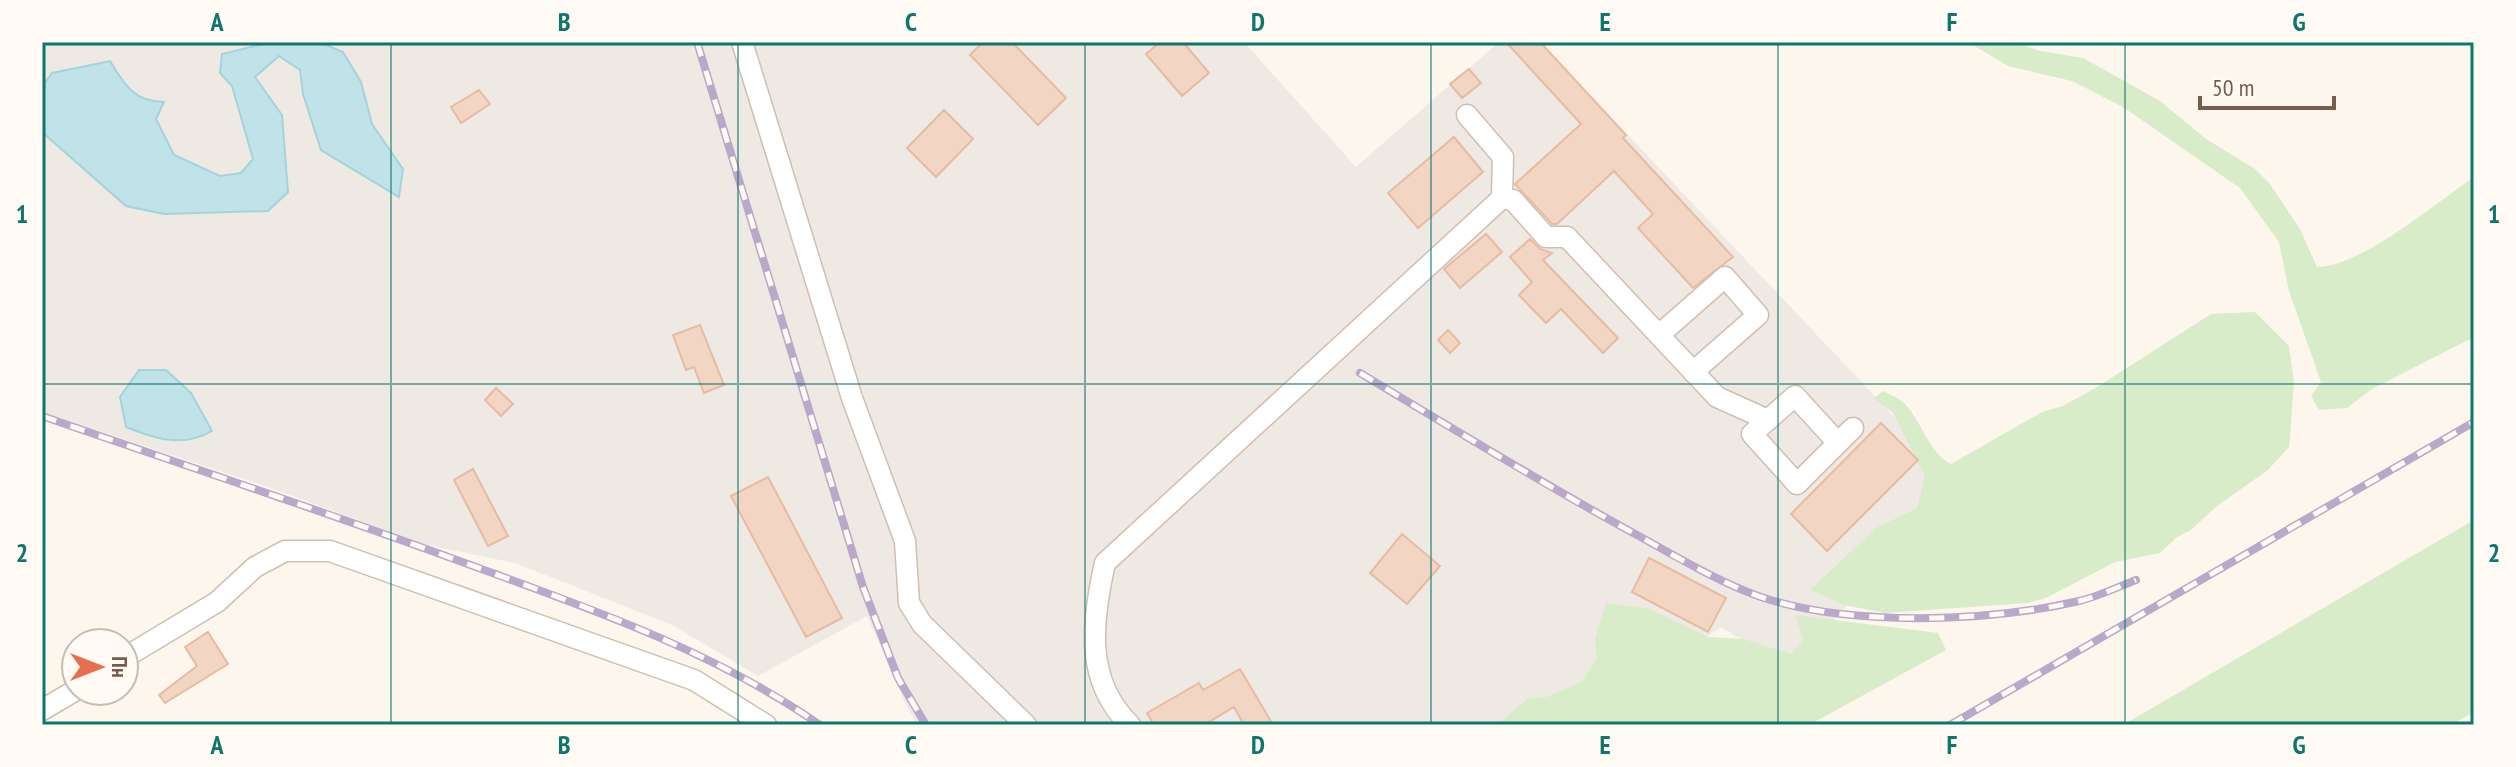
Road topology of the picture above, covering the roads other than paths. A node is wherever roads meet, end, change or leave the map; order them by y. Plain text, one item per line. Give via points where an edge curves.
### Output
1 (742, 42) edge
2 (1467, 115) dead end
3 (1502, 198) junction
4 (1659, 335) junction
5 (1693, 372) junction
6 (1768, 420) junction
7 (1853, 428) dead end
8 (1838, 443) junction
9 (140, 648) edge
10 (60, 699) edge
11 (42, 710) edge
12 (766, 725) edge
13 (1026, 725) edge
14 (1130, 725) edge

1 - 13 lane via 852,398 905,541 909,603 922,624
2 - 3 lane via 1503,157
3 - 4 lane via 1513,200 1546,237 1567,237
3 - 14 lane via 1105,563 1095,607 1093,657 1107,694
4 - 5 lane
4 - 5 lane via 1725,277 1758,315
5 - 6 lane via 1717,397
6 - 8 lane via 1795,396
6 - 8 lane via 1752,434 1797,484
7 - 8 lane
9 - 12 lane via 217,602 255,567 285,551 330,551 694,680
10 - 11 lane

